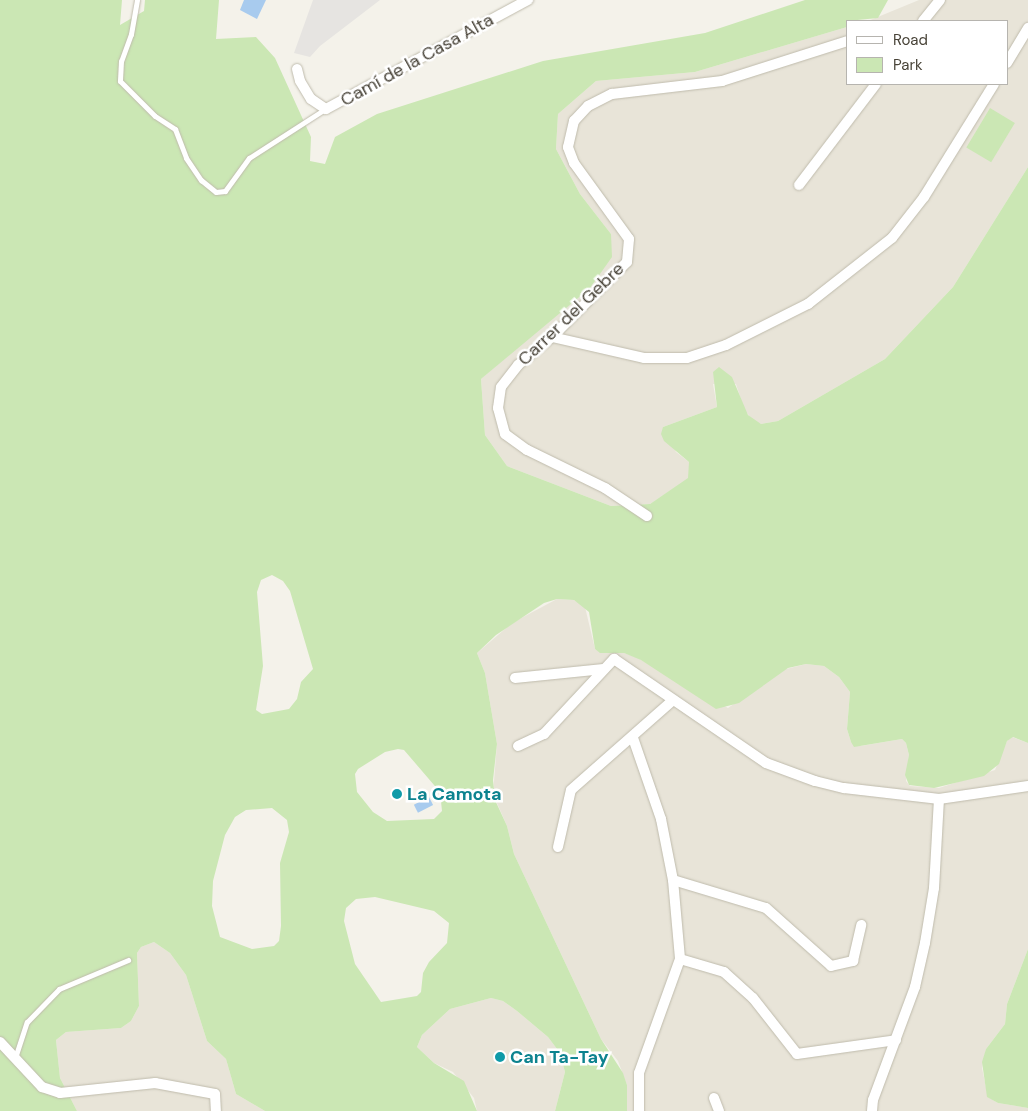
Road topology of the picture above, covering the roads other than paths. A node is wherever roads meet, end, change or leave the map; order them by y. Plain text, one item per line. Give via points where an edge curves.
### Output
1 (137, 0) edge
2 (528, 0) edge
3 (940, 0) edge
4 (924, 20) edge
5 (1028, 28) edge
6 (846, 41) edge
7 (1008, 61) edge
8 (297, 69) dead end
9 (875, 85) edge
10 (993, 85) edge
11 (326, 109) junction
12 (799, 185) dead end
13 (552, 336) junction
14 (648, 516) dead end
15 (604, 669) junction
16 (515, 678) dead end
17 (672, 701) junction
18 (633, 738) junction
19 (518, 746) dead end
20 (1028, 786) edge
21 (939, 799) junction
22 (558, 847) dead end
23 (673, 880) junction
24 (861, 925) dead end
25 (680, 959) junction
26 (128, 960) dead end
27 (896, 1040) junction
28 (0, 1042) edge
29 (15, 1058) junction
30 (714, 1098) dead end
31 (216, 1111) edge
32 (639, 1111) edge
33 (719, 1111) edge
34 (872, 1111) edge

1 - 11 lane via 131,34 121,61 120,81 155,116 175,129 186,158 201,180 216,192 225,191 249,158
2 - 11 street, Camí de la Casa Alta
3 - 4 street
5 - 7 street
6 - 13 street, Carrer del Gebre via 722,81 612,94 588,106 574,121 568,147 574,163 629,239 628,262
8 - 11 street, Camí de la Casa Alta via 300,82 311,99
9 - 12 street
10 - 13 street via 924,197 892,238 808,304 726,345 687,358 644,358
13 - 14 street, Carrer del Gebre via 518,365 501,387 498,408 505,434 527,450 605,488
15 - 16 street
15 - 17 street via 614,659
15 - 19 street via 544,734
17 - 18 street
17 - 21 street via 766,763 782,769 844,788
18 - 22 street via 571,790
18 - 23 street via 661,819
20 - 21 street
21 - 27 street via 934,888 925,942 915,987
23 - 24 street via 766,908 831,966 853,961
23 - 25 street
25 - 27 street via 724,972 752,998 797,1054
25 - 32 street via 639,1073
26 - 29 lane via 59,988 27,1022
27 - 34 street
28 - 29 street
29 - 31 street via 42,1088 60,1092 154,1083 215,1094
30 - 33 street

